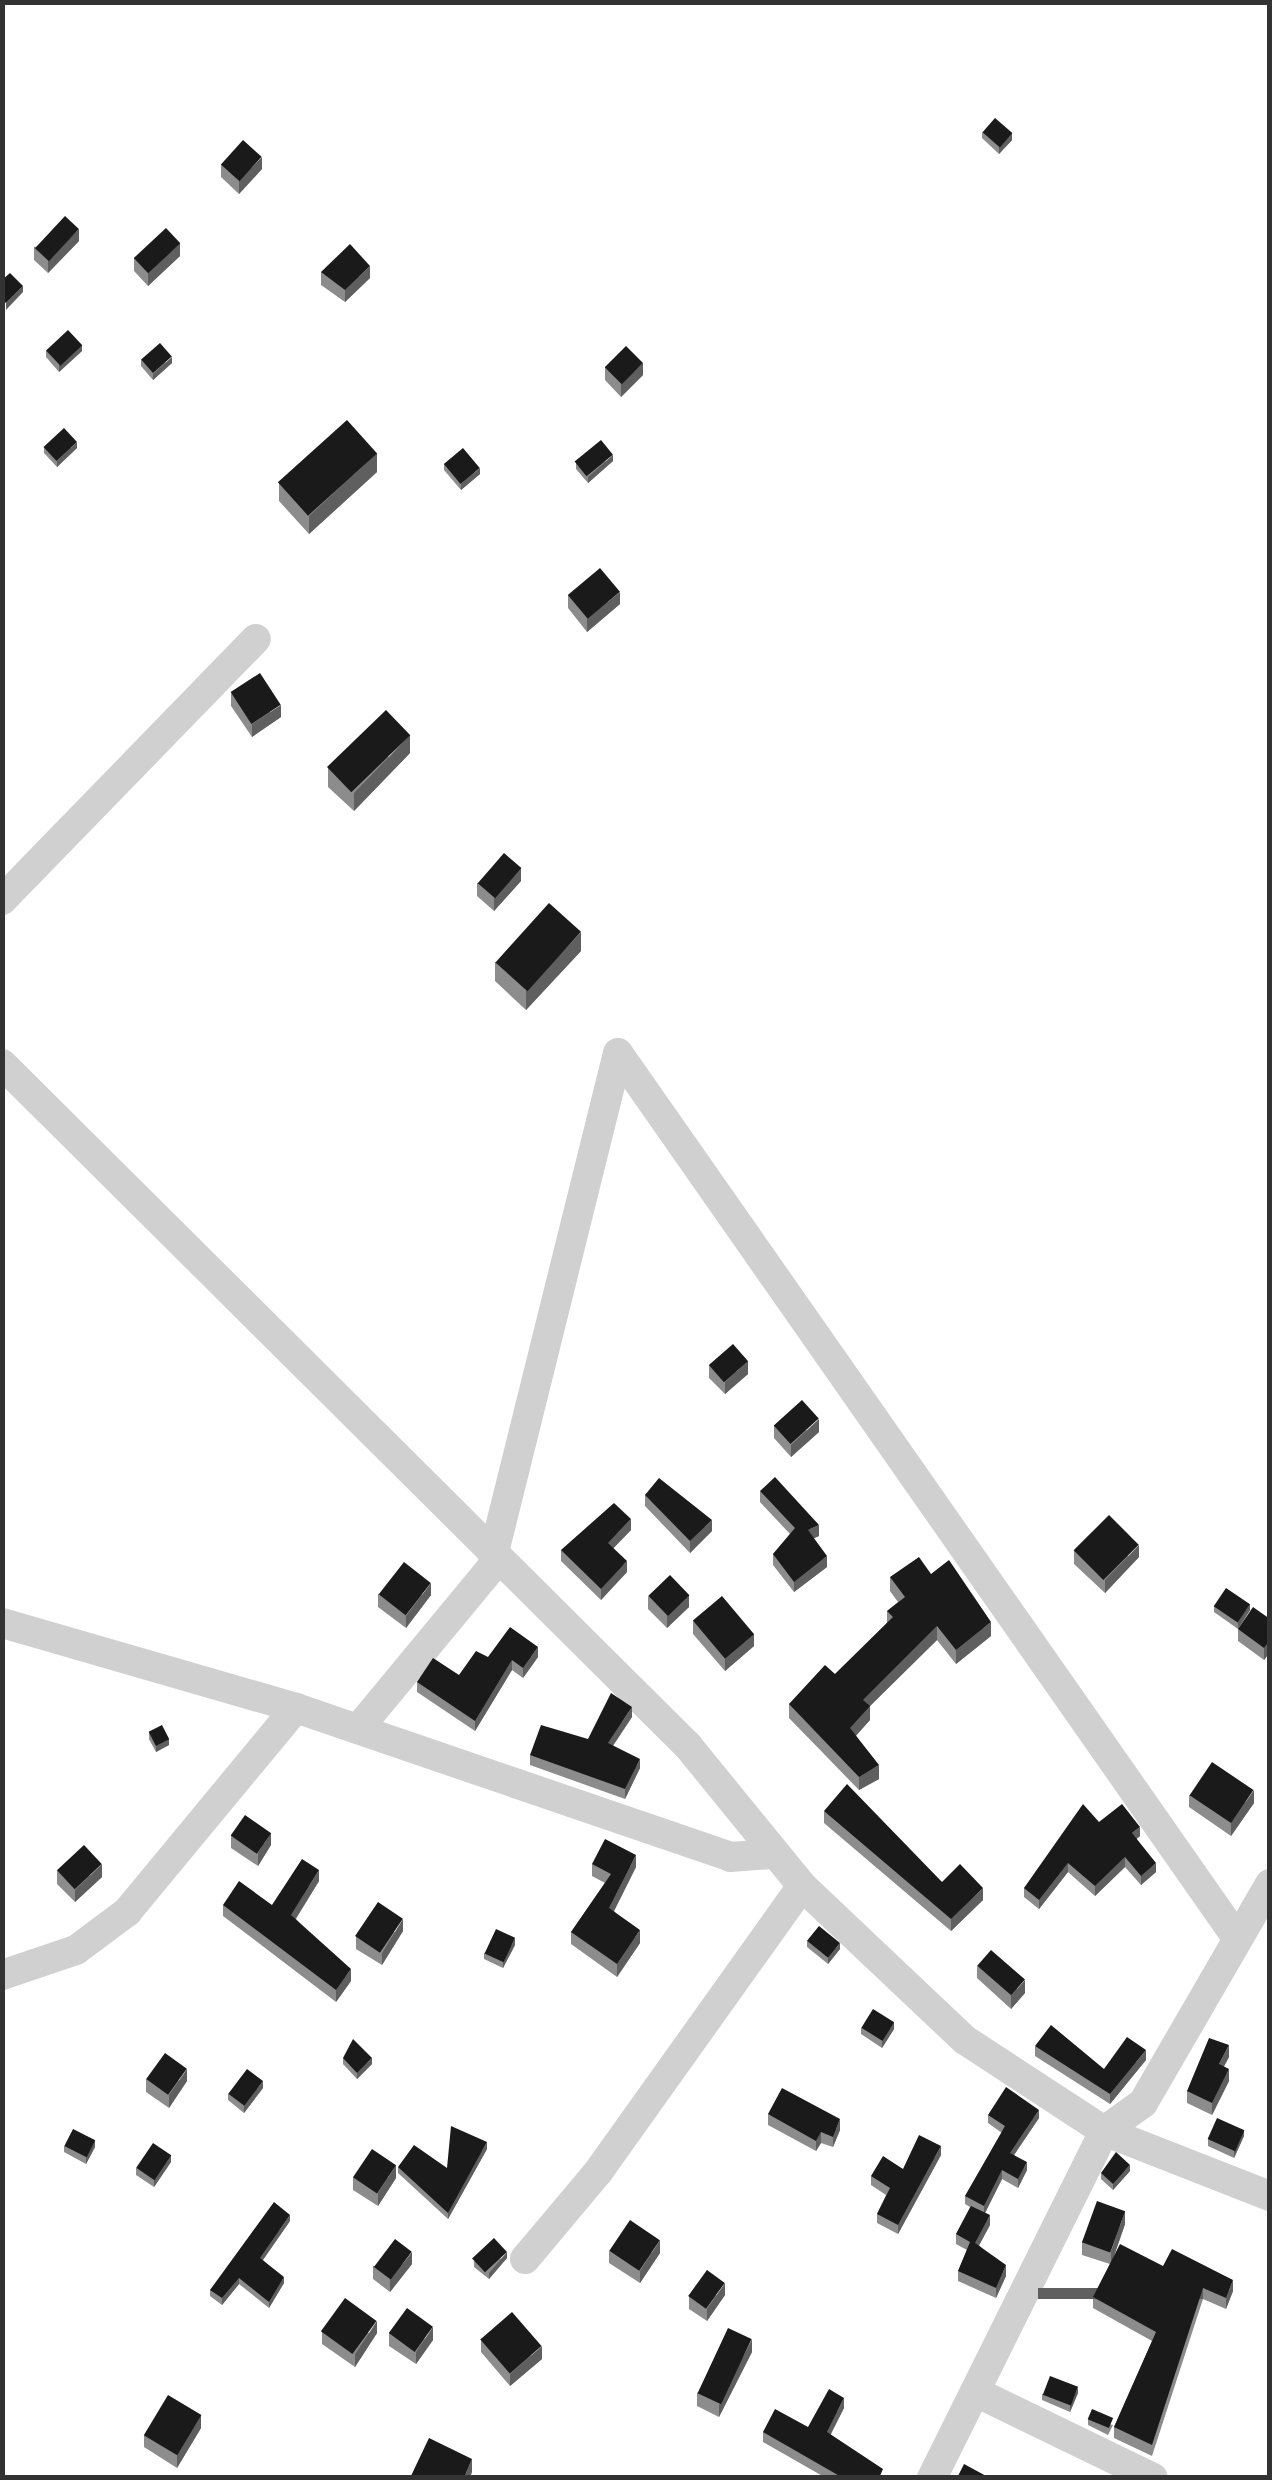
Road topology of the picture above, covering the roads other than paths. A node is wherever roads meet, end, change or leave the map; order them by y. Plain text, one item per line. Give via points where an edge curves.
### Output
1 (256, 639) dead end
2 (2, 900) edge
3 (2, 1064) edge
4 (496, 1558) junction
5 (2, 1623) edge
6 (296, 1708) junction
7 (358, 1729) junction
8 (772, 1854) junction
9 (1270, 1884) edge
10 (802, 1886) junction
11 (1235, 1935) junction
12 (2, 1975) edge
13 (1104, 2131) junction
14 (1270, 2196) edge
15 (524, 2259) dead end
16 (980, 2394) junction
17 (932, 2478) edge
18 (1153, 2478) edge

1 - 2 street
3 - 4 street
4 - 7 street
4 - 8 street via 688,1746
4 - 11 street via 618,1053
5 - 6 street
6 - 7 street
6 - 12 street via 127,1912 76,1950
7 - 8 street via 730,1858
8 - 10 street
9 - 11 street
10 - 13 street via 965,2040
10 - 15 street via 598,2172
11 - 13 street via 1142,2103
13 - 14 street
13 - 16 street
16 - 17 street
16 - 18 street

